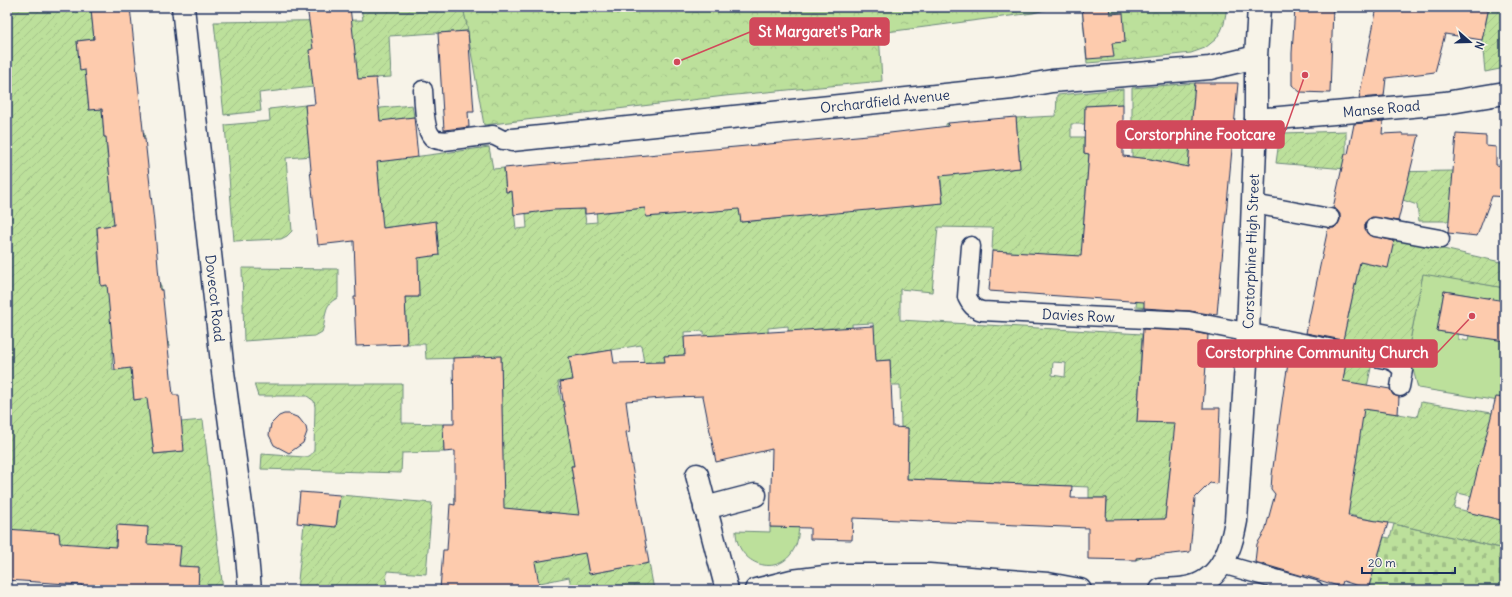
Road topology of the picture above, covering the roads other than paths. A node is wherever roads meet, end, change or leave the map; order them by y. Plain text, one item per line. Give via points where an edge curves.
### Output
1 (183, 7) edge
2 (1259, 7) edge
3 (1256, 57) junction
4 (423, 90) dead end
5 (1505, 93) edge
6 (1256, 120) junction
7 (512, 140) joint
8 (1253, 204) junction
9 (1330, 218) dead end
10 (1375, 227) dead end
11 (1440, 239) dead end
12 (971, 246) dead end
13 (1248, 332) junction
14 (1400, 387) dead end
15 (697, 476) dead end
16 (755, 495) dead end
17 (705, 508) junction
18 (1222, 564) junction
19 (250, 590) edge
20 (727, 590) edge
21 (756, 590) edge
22 (1080, 590) edge
23 (1161, 590) edge
24 (1314, 590) edge

1 - 19 street, Dovecot Road via 224,387 245,534
2 - 3 street, Corstorphine High Street
3 - 6 street, Corstorphine High Street
3 - 7 street, Orchardfield Avenue via 1210,68 1052,81
4 - 7 lane via 427,128 437,140 493,135
5 - 6 street, Manse Road via 1445,102
6 - 8 street, Corstorphine High Street
8 - 9 lane
8 - 13 street, Corstorphine High Street
10 - 11 lane
12 - 13 lane, Davies Row via 967,297 970,304 982,311 1170,319
13 - 14 lane, Davies Row via 1390,360 1403,370
13 - 18 street, Corstorphine High Street via 1236,521 1229,550
15 - 17 street
16 - 17 street
17 - 20 street
18 - 23 street, Corstorphine High Street via 1206,581 1196,586
18 - 24 lane
21 - 22 street via 792,581 841,576 929,575 1043,584

